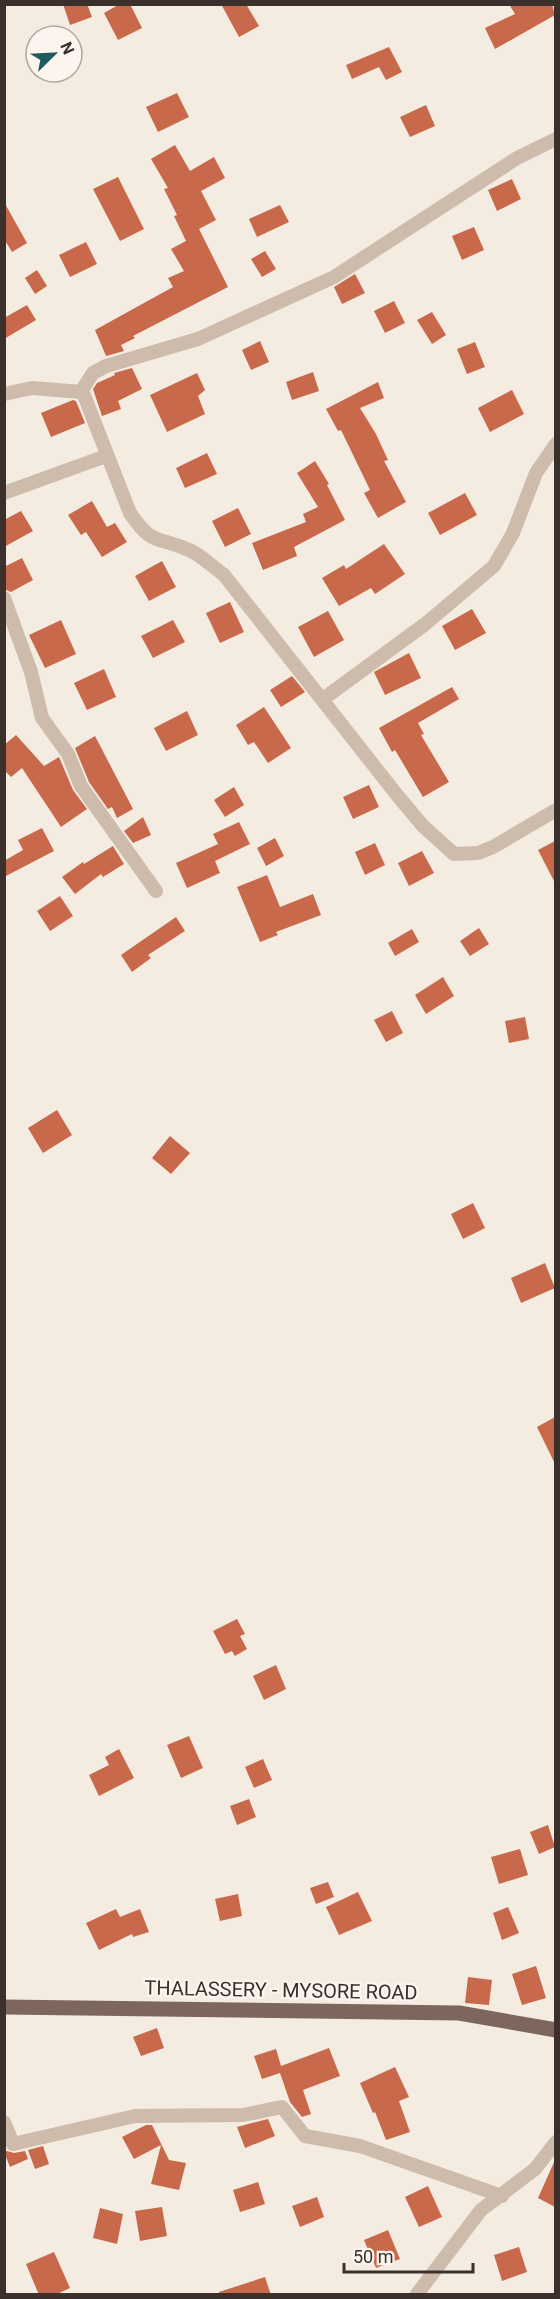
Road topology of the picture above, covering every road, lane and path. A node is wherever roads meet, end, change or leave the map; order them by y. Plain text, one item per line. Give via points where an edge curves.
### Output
1 (555, 139) edge
2 (82, 392) junction
3 (4, 394) edge
4 (555, 444) edge
5 (106, 456) junction
6 (4, 493) edge
7 (4, 598) edge
8 (323, 699) junction
9 (555, 810) edge
10 (156, 891) dead end
11 (4, 2007) edge
12 (555, 2030) edge
13 (4, 2122) edge
14 (555, 2142) edge
15 (502, 2196) junction
16 (417, 2295) edge

1 - 2 street via 517,159 334,277 198,339 106,366 93,374
2 - 3 street via 32,388
2 - 5 street
4 - 8 street via 536,473 513,533 494,566
5 - 6 street
5 - 8 street via 130,513 142,531 152,539 190,550 224,575
7 - 10 street via 32,672 42,718 68,754 81,786
8 - 9 street via 423,826 454,854 478,853 493,847
11 - 12 main road, THALASSERY - MYSORE ROAD via 459,2013
13 - 15 street via 13,2144 135,2116 243,2115 282,2108 305,2136 360,2146
14 - 15 street via 535,2169
15 - 16 street via 481,2210

